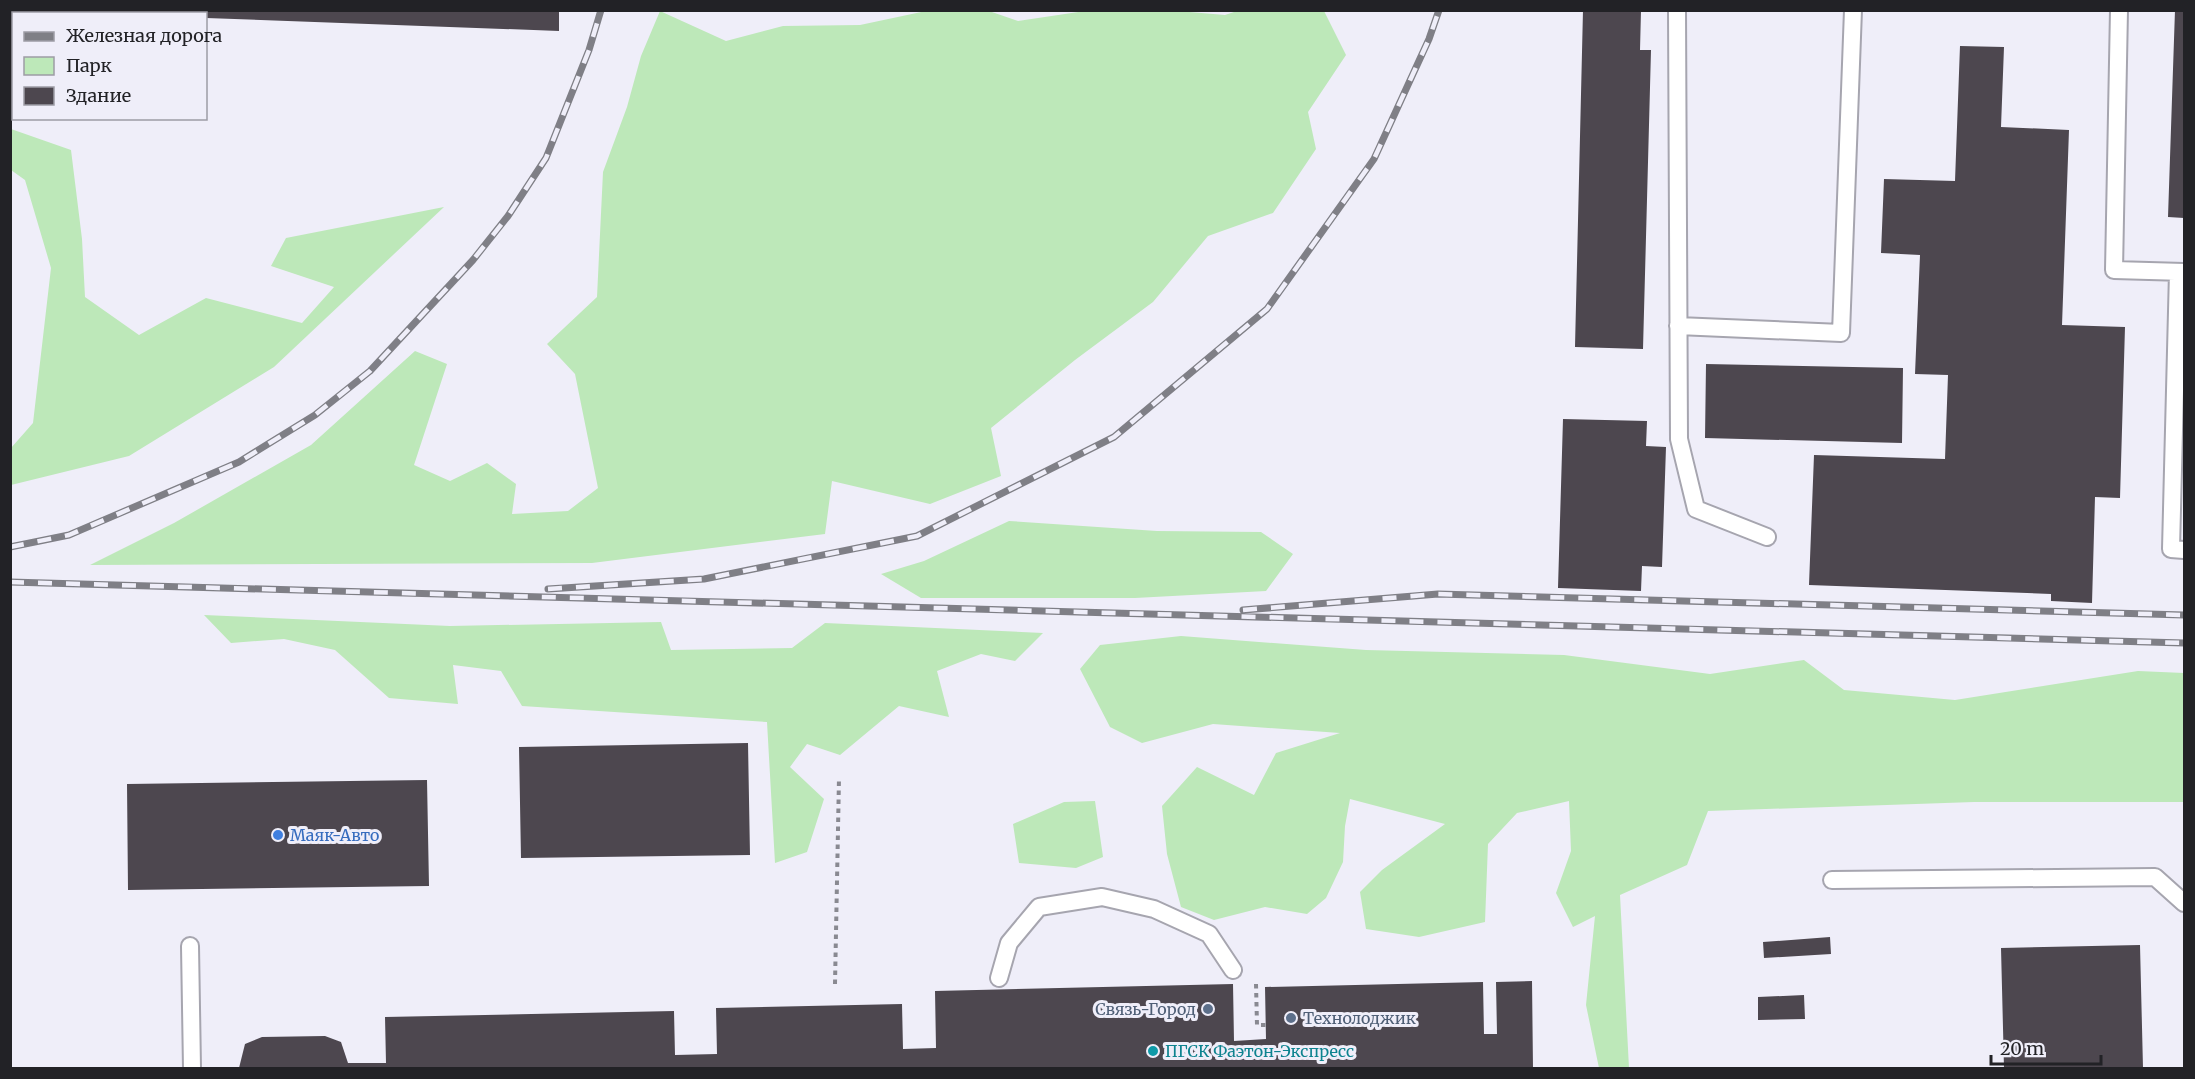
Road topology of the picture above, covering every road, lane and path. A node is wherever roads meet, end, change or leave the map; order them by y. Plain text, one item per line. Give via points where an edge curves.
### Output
1 (1677, 10) edge
2 (1853, 10) edge
3 (2119, 10) edge
4 (2181, 272) edge
5 (1678, 326) junction
6 (1767, 537) dead end
7 (2184, 550) edge
8 (839, 778) dead end
9 (1832, 880) dead end
10 (2184, 903) edge
11 (190, 946) dead end
12 (1233, 970) dead end
13 (999, 978) dead end
14 (835, 984) dead end
15 (1256, 986) dead end
16 (1266, 1025) dead end
17 (192, 1068) edge

1 - 5 lane
2 - 5 lane via 1841,333
3 - 4 lane via 2114,270
4 - 7 lane via 2170,549
5 - 6 lane via 1679,439 1696,509
8 - 14 path
9 - 10 lane via 2155,877
11 - 17 lane
12 - 13 lane via 1209,934 1154,909 1102,897 1039,906 1009,943
15 - 16 path via 1257,1025

